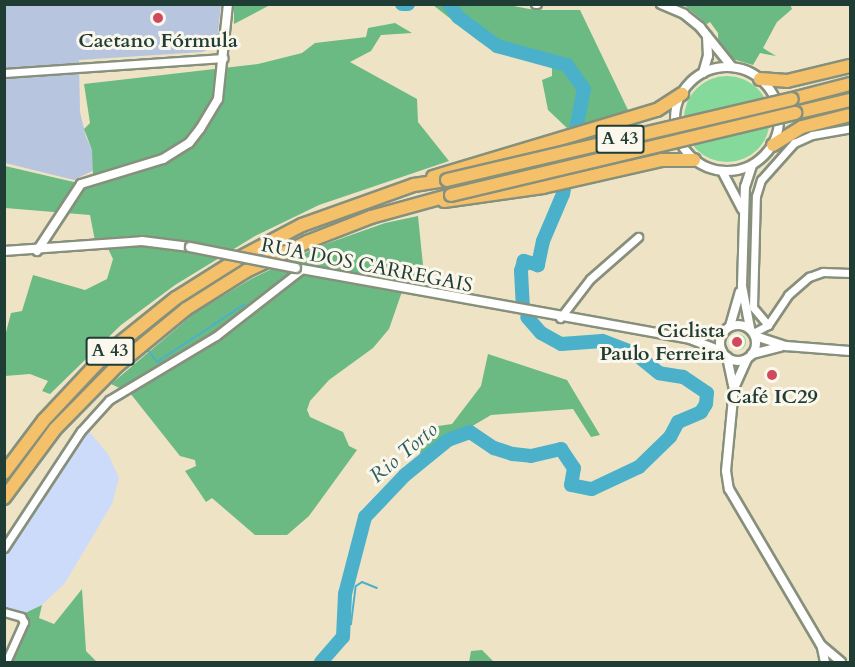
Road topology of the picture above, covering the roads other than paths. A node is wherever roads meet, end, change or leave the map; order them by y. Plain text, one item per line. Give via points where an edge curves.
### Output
1 (228, 4) edge
2 (661, 4) edge
3 (707, 35) junction
4 (223, 58) junction
5 (850, 66) edge
6 (732, 67) junction
7 (4, 73) edge
8 (703, 73) junction
9 (760, 79) junction
10 (850, 84) edge
11 (682, 94) junction
12 (850, 100) edge
13 (850, 115) edge
14 (850, 128) edge
15 (773, 145) junction
16 (694, 159) junction
17 (752, 165) junction
18 (722, 171) junction
19 (447, 176) junction
20 (451, 198) junction
21 (743, 212) junction
22 (638, 237) dead end
23 (4, 251) edge
24 (37, 251) junction
25 (299, 269) junction
26 (850, 273) edge
27 (742, 286) junction
28 (560, 318) junction
29 (768, 325) junction
30 (727, 329) junction
31 (753, 332) junction
32 (690, 339) junction
33 (786, 346) junction
34 (850, 351) edge
35 (724, 354) junction
36 (749, 356) junction
37 (734, 388) junction
38 (4, 473) edge
39 (4, 498) edge
40 (4, 548) edge
41 (4, 612) edge
42 (821, 645) junction
43 (6, 663) edge
44 (825, 663) edge
45 (841, 663) edge

1 - 4 street
2 - 3 street via 684,14
3 - 6 street
3 - 8 street via 708,56
4 - 7 street
4 - 24 street via 218,99 189,143 163,159 81,184
5 - 9 highway via 787,81
6 - 8 street
6 - 9 street
8 - 11 street
9 - 15 street via 773,95 779,114
10 - 19 highway, A 43, bridge
11 - 16 street via 675,114 677,134
11 - 19 highway, A 43 via 657,110
12 - 20 highway, A 43, bridge
13 - 15 highway via 802,127
14 - 29 street via 812,135 794,143 761,180 756,196 753,307
15 - 17 street
16 - 18 street
16 - 20 highway, A 43 via 662,160 607,173
17 - 18 street
17 - 21 street
18 - 21 street via 736,191
19 - 38 highway, A 43 via 302,225 176,298 105,355 44,420
20 - 39 highway, A 43 via 371,217 307,242 246,271 186,309 117,365 55,429
21 - 27 street
22 - 28 street via 590,279
23 - 24 street, RUA DOS CARREGAIS
24 - 25 street, RUA DOS CARREGAIS, bridge via 142,241
25 - 28 street, RUA DOS CARREGAIS
25 - 40 street via 216,336 109,400 81,431
26 - 29 street via 823,272 809,277 788,295
27 - 30 street
27 - 31 street
28 - 32 street, RUA DOS CARREGAIS
29 - 31 street
30 - 31 street, RUA DOS CARREGAIS
30 - 32 street, RUA DOS CARREGAIS
30 - 35 street
31 - 33 street
31 - 36 street
32 - 35 street, RUA DOS CARREGAIS
33 - 34 street
33 - 36 street
35 - 36 street, RUA DOS CARREGAIS
35 - 37 street
36 - 37 street
37 - 42 street via 726,471 729,489
41 - 43 street via 21,617 24,622
42 - 44 street
42 - 45 street

